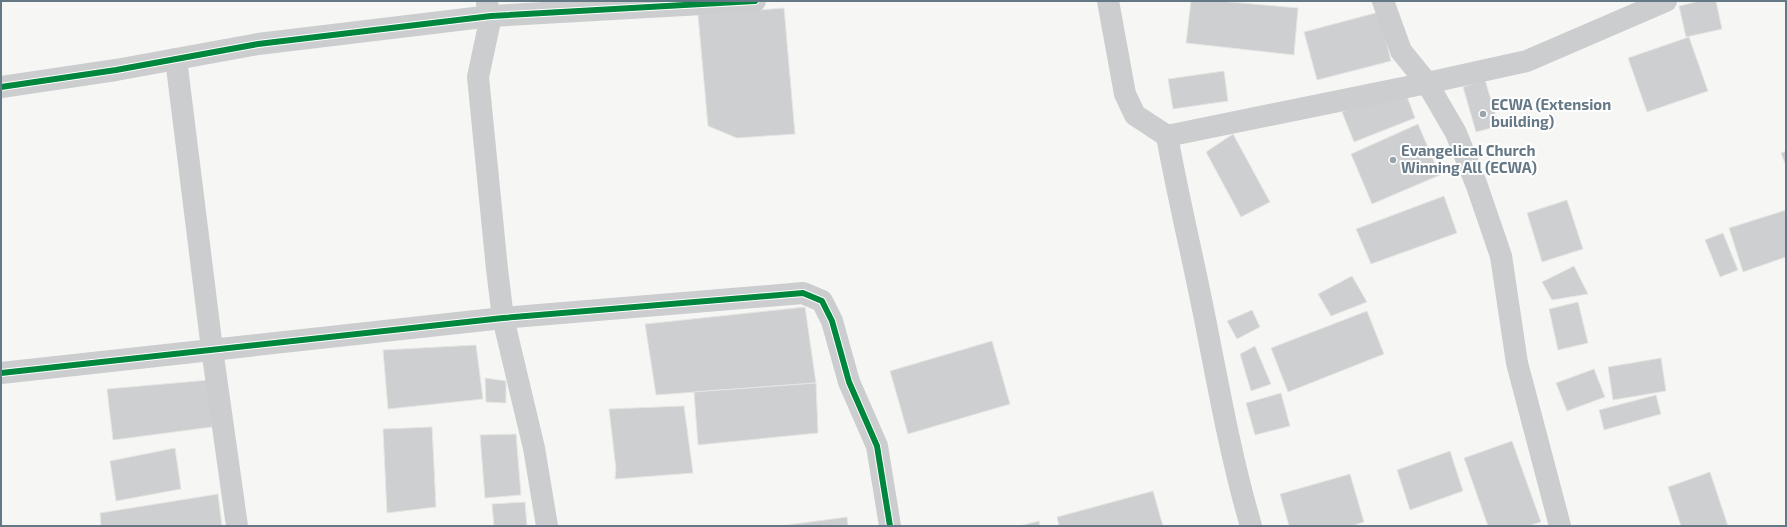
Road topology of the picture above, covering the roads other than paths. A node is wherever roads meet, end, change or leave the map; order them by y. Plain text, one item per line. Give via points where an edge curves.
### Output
1 (756, 1) edge
2 (1108, 1) edge
3 (1383, 1) edge
4 (1666, 1) edge
5 (488, 8) edge
6 (176, 60) junction
7 (1428, 83) junction
8 (1, 87) edge
9 (1167, 136) junction
10 (503, 318) junction
11 (212, 350) junction
12 (1, 373) edge
13 (237, 526) edge
14 (547, 526) edge
15 (890, 526) edge
16 (1251, 526) edge
17 (1560, 526) edge

1 - 5 street
2 - 9 street via 1124,94 1135,115
3 - 7 street via 1400,51
4 - 7 street via 1527,61
5 - 6 street via 258,44
5 - 10 street via 478,77
6 - 8 street
6 - 11 street
7 - 9 street
7 - 17 street via 1456,133 1501,256 1517,363
9 - 16 street via 1239,484
10 - 11 street
10 - 14 street via 534,448
10 - 15 street via 803,293 822,301 832,321 849,382 877,446
11 - 12 street
11 - 13 street

